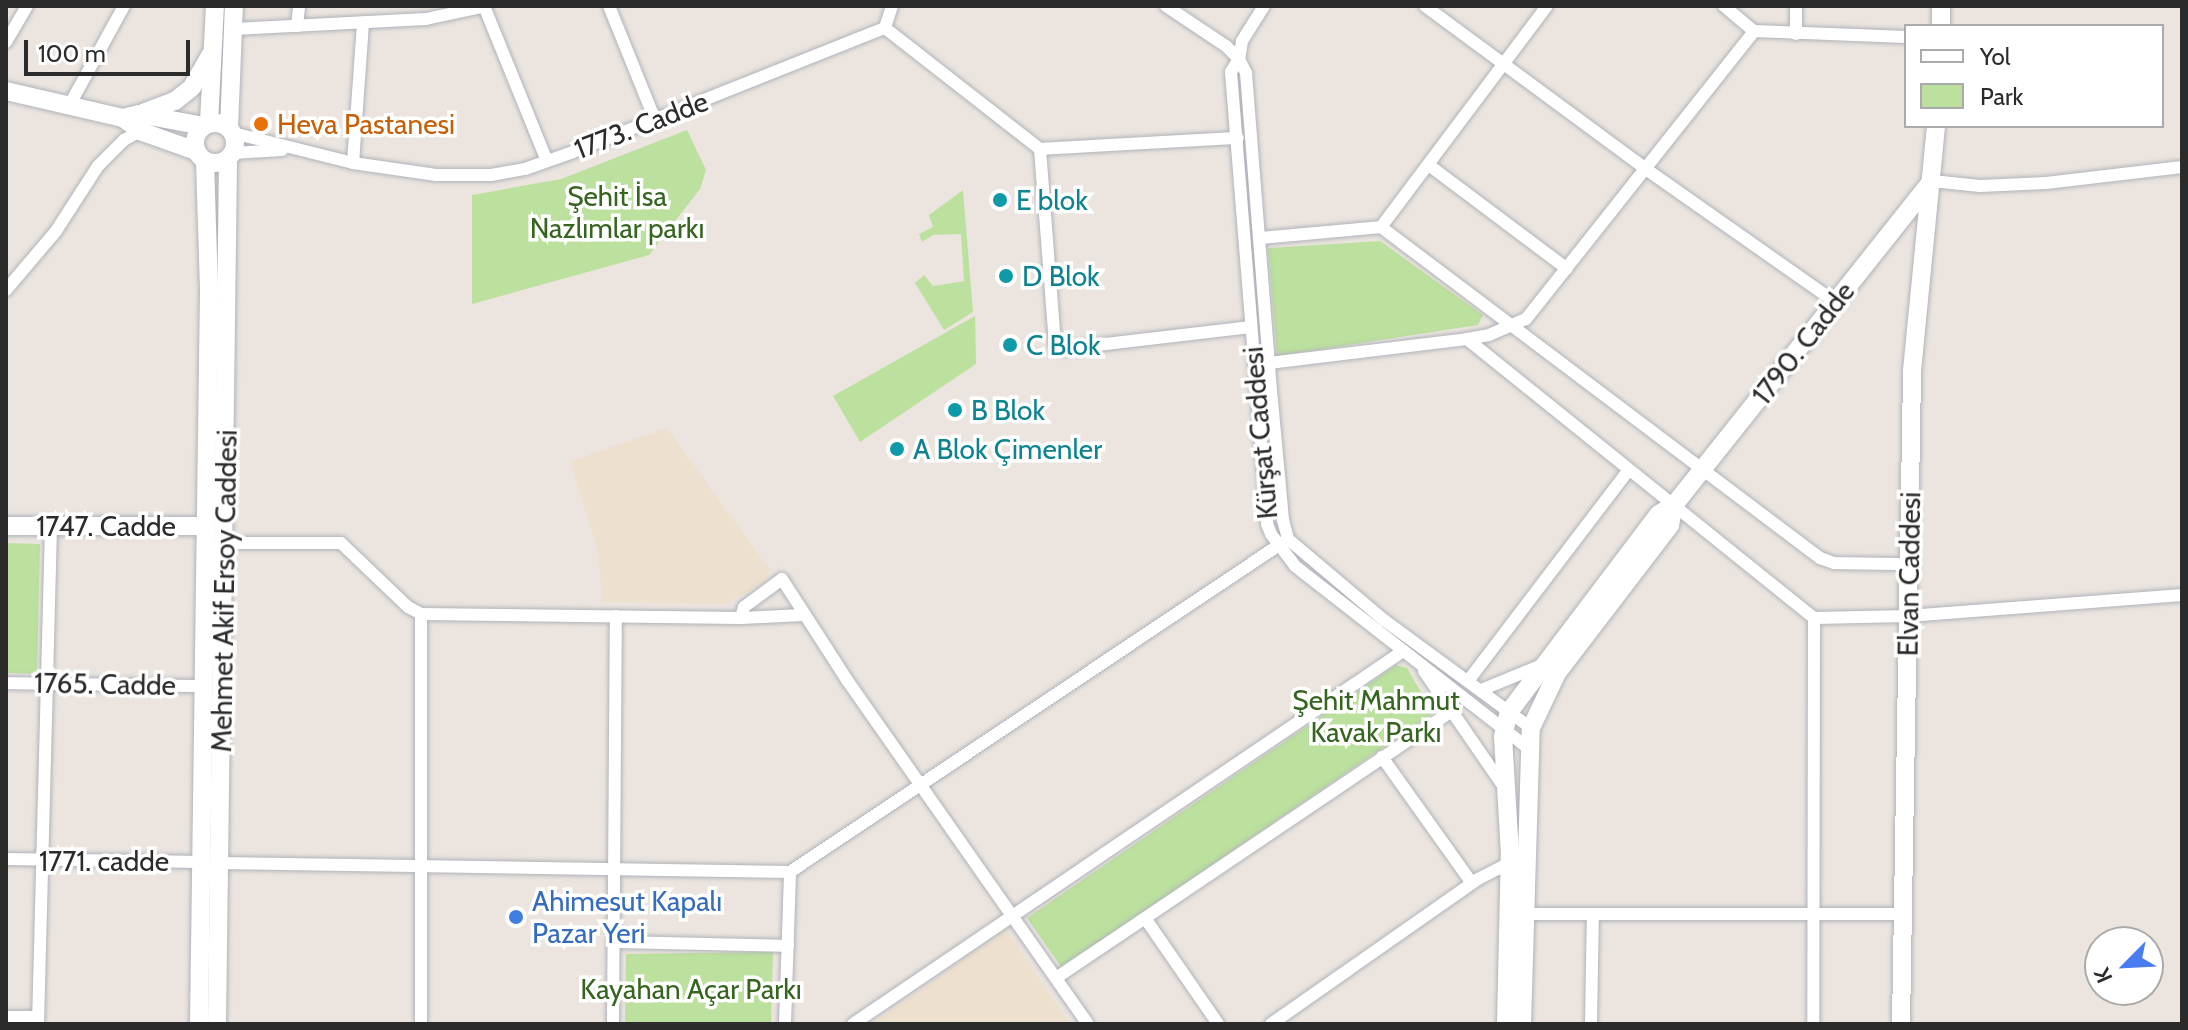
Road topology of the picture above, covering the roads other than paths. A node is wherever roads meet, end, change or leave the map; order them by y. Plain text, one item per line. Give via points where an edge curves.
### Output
1 (27, 6) edge
2 (124, 6) edge
3 (215, 6) edge
4 (234, 6) edge
5 (299, 6) edge
6 (485, 6) edge
7 (609, 6) edge
8 (892, 6) edge
9 (1166, 6) edge
10 (1264, 6) edge
11 (1425, 6) edge
12 (1547, 6) edge
13 (1724, 6) edge
14 (1796, 6) edge
15 (363, 22) junction
16 (297, 26) junction
17 (885, 28) junction
18 (234, 29) junction
19 (1754, 31) junction
20 (1796, 34) junction
21 (1904, 37) edge
22 (6, 42) edge
23 (214, 48) junction
24 (1239, 59) junction
25 (1502, 64) junction
26 (6, 91) edge
27 (69, 106) junction
28 (655, 120) junction
29 (134, 121) junction
30 (206, 125) junction
31 (1936, 128) edge
32 (231, 130) junction
33 (1238, 138) junction
34 (1040, 149) junction
35 (293, 150) junction
36 (200, 156) junction
37 (231, 156) junction
38 (547, 161) junction
39 (353, 163) junction
40 (1430, 166) junction
41 (1643, 167) junction
42 (2182, 167) edge
43 (1932, 181) junction
44 (1381, 227) junction
45 (1261, 238) junction
46 (1567, 269) junction
47 (6, 290) edge
48 (1835, 302) junction
49 (1251, 327) junction
50 (1511, 327) junction
51 (1467, 339) junction
52 (1269, 363) junction
53 (1629, 470) junction
54 (1702, 470) junction
55 (1674, 505) junction
56 (6, 526) edge
57 (205, 526) junction
58 (51, 527) junction
59 (1282, 542) junction
60 (225, 543) junction
61 (1909, 564) junction
62 (2182, 595) edge
63 (421, 614) junction
64 (804, 615) junction
65 (616, 616) junction
66 (1908, 616) junction
67 (741, 618) junction
68 (1814, 618) junction
69 (1403, 651) junction
70 (1420, 665) junction
71 (1542, 665) junction
72 (1468, 681) junction
73 (6, 683) edge
74 (45, 683) junction
75 (204, 686) junction
76 (1481, 690) junction
77 (1451, 712) junction
78 (1506, 719) junction
79 (1531, 728) junction
80 (1527, 747) junction
81 (1382, 757) junction
82 (921, 786) junction
83 (1506, 790) junction
84 (6, 859) edge
85 (41, 861) junction
86 (212, 862) junction
87 (1510, 863) junction
88 (421, 864) junction
89 (614, 868) junction
90 (790, 872) junction
91 (1472, 883) junction
92 (1525, 914) junction
93 (1593, 914) junction
94 (1903, 914) junction
95 (1814, 915) junction
96 (1012, 917) junction
97 (1145, 918) junction
98 (613, 942) junction
99 (788, 946) junction
100 (1056, 978) junction
101 (6, 1017) edge
102 (38, 1021) edge
103 (199, 1024) edge
104 (217, 1024) edge
105 (421, 1024) edge
106 (613, 1024) edge
107 (785, 1024) edge
108 (853, 1024) edge
109 (1088, 1024) edge
110 (1218, 1024) edge
111 (1271, 1024) edge
112 (1506, 1024) edge
113 (1522, 1024) edge
114 (1591, 1024) edge
115 (1813, 1024) edge
116 (1901, 1024) edge

1 - 22 street
2 - 27 street
3 - 23 street
4 - 18 street
5 - 16 street
6 - 15 street via 426,19
6 - 38 street
7 - 28 street
8 - 17 street
9 - 24 street
10 - 24 street via 1242,41
11 - 25 street
12 - 25 street
13 - 19 street
14 - 20 street
15 - 16 street
15 - 39 street
16 - 18 street
17 - 28 street, 1773. Cadde
17 - 34 street
18 - 32 street
19 - 20 street
19 - 41 street
20 - 21 street
23 - 29 street via 192,87
23 - 30 street
24 - 33 street, Kürşat Caddesi via 1231,72
24 - 45 street, Kürşat Caddesi via 1246,73
25 - 40 street
25 - 41 street
26 - 27 street
27 - 29 street
28 - 38 street, 1773. Cadde
29 - 30 street
29 - 36 street
29 - 47 street via 56,231
30 - 32 street
30 - 36 street via 195,138
31 - 43 street, Elvan Caddesi
32 - 35 street
32 - 37 street
33 - 34 street
33 - 49 street, Kürşat Caddesi
34 - 49 street via 1055,346
35 - 37 street
35 - 39 street, 1773. Cadde
36 - 37 street via 218,164
36 - 57 street, Mehmet Akif Ersoy Caddesi via 209,289
37 - 60 street, Mehmet Akif Ersoy Caddesi
38 - 39 street, 1773. Cadde via 491,175 436,175
40 - 44 street
40 - 46 street
41 - 46 street
41 - 48 street
42 - 43 street via 2046,183 1980,186
43 - 48 street, 1790. Cadde
43 - 61 street, Elvan Caddesi via 1913,349
44 - 45 street
44 - 50 street
45 - 52 street, Kürşat Caddesi
46 - 50 street via 1534,312
48 - 54 street, 1790. Cadde
49 - 59 street, Kürşat Caddesi via 1267,524
50 - 51 street
50 - 54 street
51 - 52 street
51 - 53 street
52 - 59 street, Kürşat Caddesi
53 - 55 street
53 - 72 street
54 - 55 street, 1790. Cadde
54 - 61 street via 1820,558 1834,563
55 - 68 street
55 - 71 street, 1790. Cadde via 1659,514
55 - 79 street, 1790. Cadde via 1670,525 1557,673
56 - 58 street, 1747. Cadde
57 - 58 street, 1747. Cadde
57 - 75 street, Mehmet Akif Ersoy Caddesi
58 - 74 street
59 - 69 street, Kürşat Caddesi via 1295,566
59 - 72 street, Kürşat Caddesi
59 - 82 street
60 - 63 street via 341,543
60 - 86 street, Mehmet Akif Ersoy Caddesi
61 - 66 street, Elvan Caddesi
62 - 66 street
63 - 65 street
63 - 88 street
64 - 67 street
64 - 67 street via 782,579 744,607
64 - 82 street
65 - 67 street
65 - 89 street
66 - 68 street
66 - 94 street, Elvan Caddesi
68 - 95 street
69 - 70 street, Kürşat Caddesi
69 - 96 street
70 - 77 street
70 - 78 street, Kürşat Caddesi
71 - 76 street
71 - 78 street, 1790. Cadde
72 - 76 street, Kürşat Caddesi
73 - 74 street, 1765. Cadde
74 - 75 street, 1765. Cadde
74 - 85 street
75 - 86 street, Mehmet Akif Ersoy Caddesi
76 - 78 street, Kürşat Caddesi
77 - 81 street
77 - 83 street
78 - 79 street, Kürşat Caddesi
78 - 80 street, Kürşat Caddesi
78 - 83 street
79 - 80 street, 1790. Cadde
80 - 92 street
81 - 91 street
81 - 97 street
82 - 90 street
82 - 96 street
83 - 87 street
84 - 85 street, 1771. cadde
85 - 86 street, 1771. cadde
85 - 102 street
86 - 88 street, 1771. cadde
86 - 103 street, Mehmet Akif Ersoy Caddesi
86 - 104 street, Mehmet Akif Ersoy Caddesi
87 - 91 street
87 - 112 street
88 - 89 street, 1771. cadde
88 - 105 street
89 - 90 street, 1771. cadde
89 - 98 street
90 - 99 street
91 - 111 street
92 - 93 street
92 - 113 street
93 - 95 street
93 - 114 street
94 - 95 street
94 - 116 street, Elvan Caddesi
95 - 115 street
96 - 100 street
96 - 108 street
97 - 100 street
97 - 110 street
98 - 99 street
98 - 106 street
99 - 107 street
100 - 109 street
101 - 102 street

